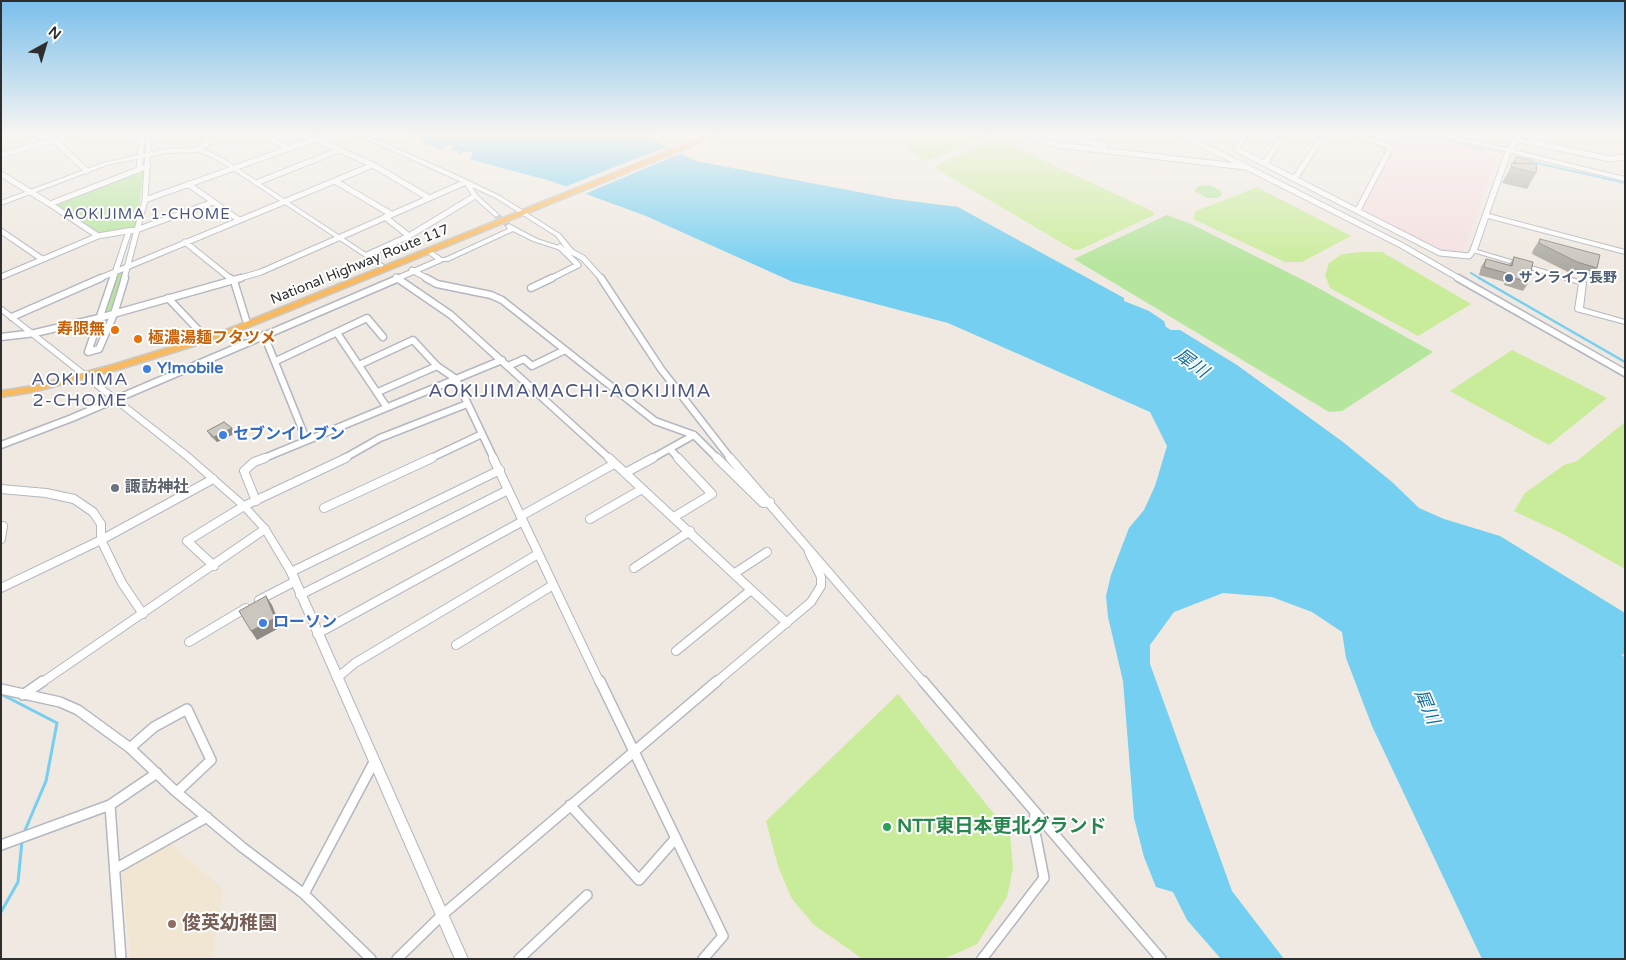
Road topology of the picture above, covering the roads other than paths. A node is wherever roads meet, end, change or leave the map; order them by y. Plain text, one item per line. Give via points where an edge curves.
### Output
1 (7, 178) edge
2 (69, 178) edge
3 (119, 178) edge
4 (147, 178) edge
5 (205, 178) edge
6 (248, 178) edge
7 (269, 178) edge
8 (343, 178) edge
9 (395, 178) edge
10 (456, 178) edge
11 (602, 178) edge
12 (608, 178) edge
13 (1269, 178) edge
14 (1295, 178) edge
15 (1375, 178) edge
16 (1499, 178) edge
17 (335, 181) junction
18 (466, 182) junction
19 (256, 183) junction
20 (188, 184) junction
21 (30, 192) junction
22 (475, 196) junction
23 (429, 198) junction
24 (146, 200) junction
25 (213, 202) junction
26 (284, 202) junction
27 (1, 203) edge
28 (50, 204) junction
29 (525, 210) junction
30 (1358, 210) junction
31 (496, 215) tunnel mouth
32 (1485, 215) junction
33 (388, 216) junction
34 (239, 220) junction
35 (139, 229) junction
36 (1, 231) edge
37 (128, 231) junction
38 (98, 236) junction
39 (409, 236) junction
40 (340, 237) junction
41 (185, 242) junction
42 (560, 248) junction
43 (428, 251) junction
44 (1473, 251) junction
45 (572, 252) junction
46 (1625, 252) edge
47 (367, 255) junction
48 (42, 259) junction
49 (440, 260) junction
50 (381, 265) junction
51 (127, 266) junction
52 (412, 270) junction
53 (115, 271) junction
54 (1, 276) edge
55 (396, 278) junction
56 (234, 281) junction
57 (532, 288) dead end
58 (168, 298) junction
59 (1, 308) edge
60 (114, 314) junction
61 (12, 317) junction
62 (100, 318) junction
63 (246, 320) junction
64 (1625, 322) edge
65 (337, 332) junction
66 (35, 334) junction
67 (264, 335) junction
68 (204, 336) junction
69 (382, 336) dead end
70 (1, 337) edge
71 (565, 350) junction
72 (502, 360) junction
73 (276, 361) junction
74 (359, 365) junction
75 (437, 366) junction
76 (508, 366) junction
77 (84, 373) junction
78 (1625, 373) edge
79 (456, 379) junction
80 (1, 386) edge
81 (378, 392) junction
82 (1, 394) edge
83 (116, 398) junction
84 (467, 404) junction
85 (386, 406) junction
86 (482, 434) junction
87 (694, 435) junction
88 (306, 439) junction
89 (1, 445) edge
90 (671, 450) junction
91 (614, 464) junction
92 (500, 470) junction
93 (625, 473) junction
94 (213, 479) junction
95 (642, 488) junction
96 (1, 489) edge
97 (508, 490) junction
98 (256, 501) junction
99 (770, 502) junction
100 (244, 506) junction
101 (324, 508) dead end
102 (674, 517) junction
103 (522, 518) junction
104 (590, 519) dead end
105 (3, 526) dead end
106 (265, 529) junction
107 (690, 531) junction
108 (1, 539) edge
109 (101, 540) junction
110 (806, 544) junction
111 (767, 552) dead end
112 (538, 554) junction
113 (214, 566) junction
114 (634, 568) dead end
115 (734, 573) junction
116 (292, 577) junction
117 (552, 585) junction
118 (1, 588) edge
119 (751, 590) junction
120 (300, 595) junction
121 (142, 614) junction
122 (787, 623) junction
123 (317, 634) junction
124 (189, 642) dead end
125 (456, 645) dead end
126 (676, 651) dead end
127 (337, 678) junction
128 (3, 690) edge
129 (23, 696) junction
130 (130, 748) junction
131 (634, 752) junction
132 (374, 762) junction
133 (156, 773) junction
134 (177, 792) junction
135 (110, 805) junction
136 (570, 805) junction
137 (1035, 813) junction
138 (207, 817) junction
139 (676, 838) junction
140 (1, 845) edge
141 (115, 869) junction
142 (304, 894) junction
143 (587, 895) dead end
144 (441, 916) junction
145 (121, 959) edge
146 (371, 959) edge
147 (397, 959) edge
148 (462, 959) edge
149 (519, 959) edge
150 (703, 959) edge
151 (982, 959) edge
152 (1161, 959) edge

1 - 21 street
2 - 21 street
3 - 28 street
4 - 24 street
5 - 20 street
6 - 19 street
7 - 19 street
8 - 17 street
9 - 23 street
10 - 18 street
11 - 29 highway, National Highway Route 117
12 - 29 highway, National Highway Route 117
13 - 78 street via 1401,245
14 - 30 street
15 - 30 street
16 - 32 street
17 - 26 street
17 - 33 street
18 - 22 street
18 - 23 street
18 - 29 street
19 - 26 street
20 - 24 street
20 - 25 street
21 - 27 street
21 - 28 street
22 - 31 street
22 - 39 street
23 - 33 street
24 - 35 street
25 - 34 street
25 - 35 street
26 - 34 street
26 - 40 street
28 - 38 street
29 - 43 highway, National Highway Route 117
29 - 45 street via 558,235
29 - 50 highway, National Highway Route 117
30 - 44 street via 1440,253 1469,256
32 - 44 street
32 - 46 street
33 - 39 street
33 - 40 street
34 - 41 street
35 - 37 street
35 - 51 street
36 - 48 street
37 - 38 street
37 - 53 street
38 - 48 street
39 - 47 street
40 - 47 street
40 - 56 street
41 - 51 street
41 - 56 street
42 - 45 street
42 - 49 street via 511,227
42 - 57 street via 578,265
43 - 49 street
43 - 77 highway, National Highway Route 117 via 229,332 180,349
44 - 64 street via 1584,282 1579,309
45 - 99 street via 583,258 606,283 684,400
47 - 50 street
48 - 54 street
49 - 52 street
50 - 63 highway, National Highway Route 117
51 - 53 street
51 - 60 street
52 - 55 street
52 - 71 street via 437,284 502,300
53 - 61 street
53 - 62 street
55 - 67 street
55 - 72 street via 451,315
56 - 58 street
56 - 63 street
58 - 60 street
58 - 68 street
59 - 61 street
60 - 62 street
60 - 62 street via 100,350 88,352
61 - 66 street
62 - 66 street
63 - 68 highway, National Highway Route 117
65 - 69 street via 367,318
65 - 73 street
65 - 74 street
66 - 70 street
66 - 77 street
67 - 73 street
67 - 83 street
68 - 77 highway, National Highway Route 117
71 - 76 street via 532,366 524,359
71 - 87 street via 655,421
72 - 76 street
72 - 79 street
73 - 88 street
74 - 75 street via 413,340
74 - 81 street
75 - 79 street
75 - 81 street
76 - 91 street
77 - 80 highway, National Highway Route 117
77 - 82 highway, National Highway Route 117
77 - 83 street
79 - 84 street
79 - 85 street
81 - 85 street
83 - 89 street
83 - 94 street
84 - 86 street
84 - 98 street via 380,438 360,451
85 - 88 street
86 - 92 street
86 - 101 street
87 - 90 street
87 - 99 street via 763,503
88 - 98 street via 254,462 244,471
90 - 93 street
90 - 102 street via 712,494
91 - 93 street
91 - 103 street
92 - 97 street
92 - 116 street
93 - 95 street
94 - 100 street
94 - 109 street
95 - 102 street
95 - 104 street
96 - 109 street via 74,499 93,512 101,524
97 - 103 street
97 - 120 street
98 - 100 street
99 - 110 street
100 - 106 street
100 - 113 street via 187,541
102 - 107 street
103 - 112 street
103 - 123 street
105 - 108 street
106 - 113 street
106 - 116 street
107 - 114 street
107 - 115 street
109 - 118 street
109 - 121 street
110 - 122 street via 821,586 811,602
110 - 137 street
111 - 115 street
112 - 117 street
112 - 127 street via 354,663
113 - 121 street
115 - 119 street
116 - 120 street
116 - 124 street
117 - 125 street
117 - 131 street
119 - 122 street
119 - 126 street
120 - 123 street
121 - 129 street
122 - 131 street
123 - 127 street
127 - 132 street
128 - 129 street
129 - 130 street via 60,702 78,710
130 - 133 street
130 - 134 street via 154,727 187,709 211,760
131 - 136 street
131 - 139 street
132 - 142 street
132 - 144 street
133 - 134 street
133 - 135 street
134 - 138 street
135 - 140 street
135 - 141 street
136 - 139 street via 639,880
136 - 144 street
137 - 151 street via 1034,827 1044,878
137 - 152 street
138 - 141 street
138 - 142 street
139 - 150 street via 723,936
141 - 145 street
142 - 146 street
143 - 149 street
144 - 147 street
144 - 148 street

